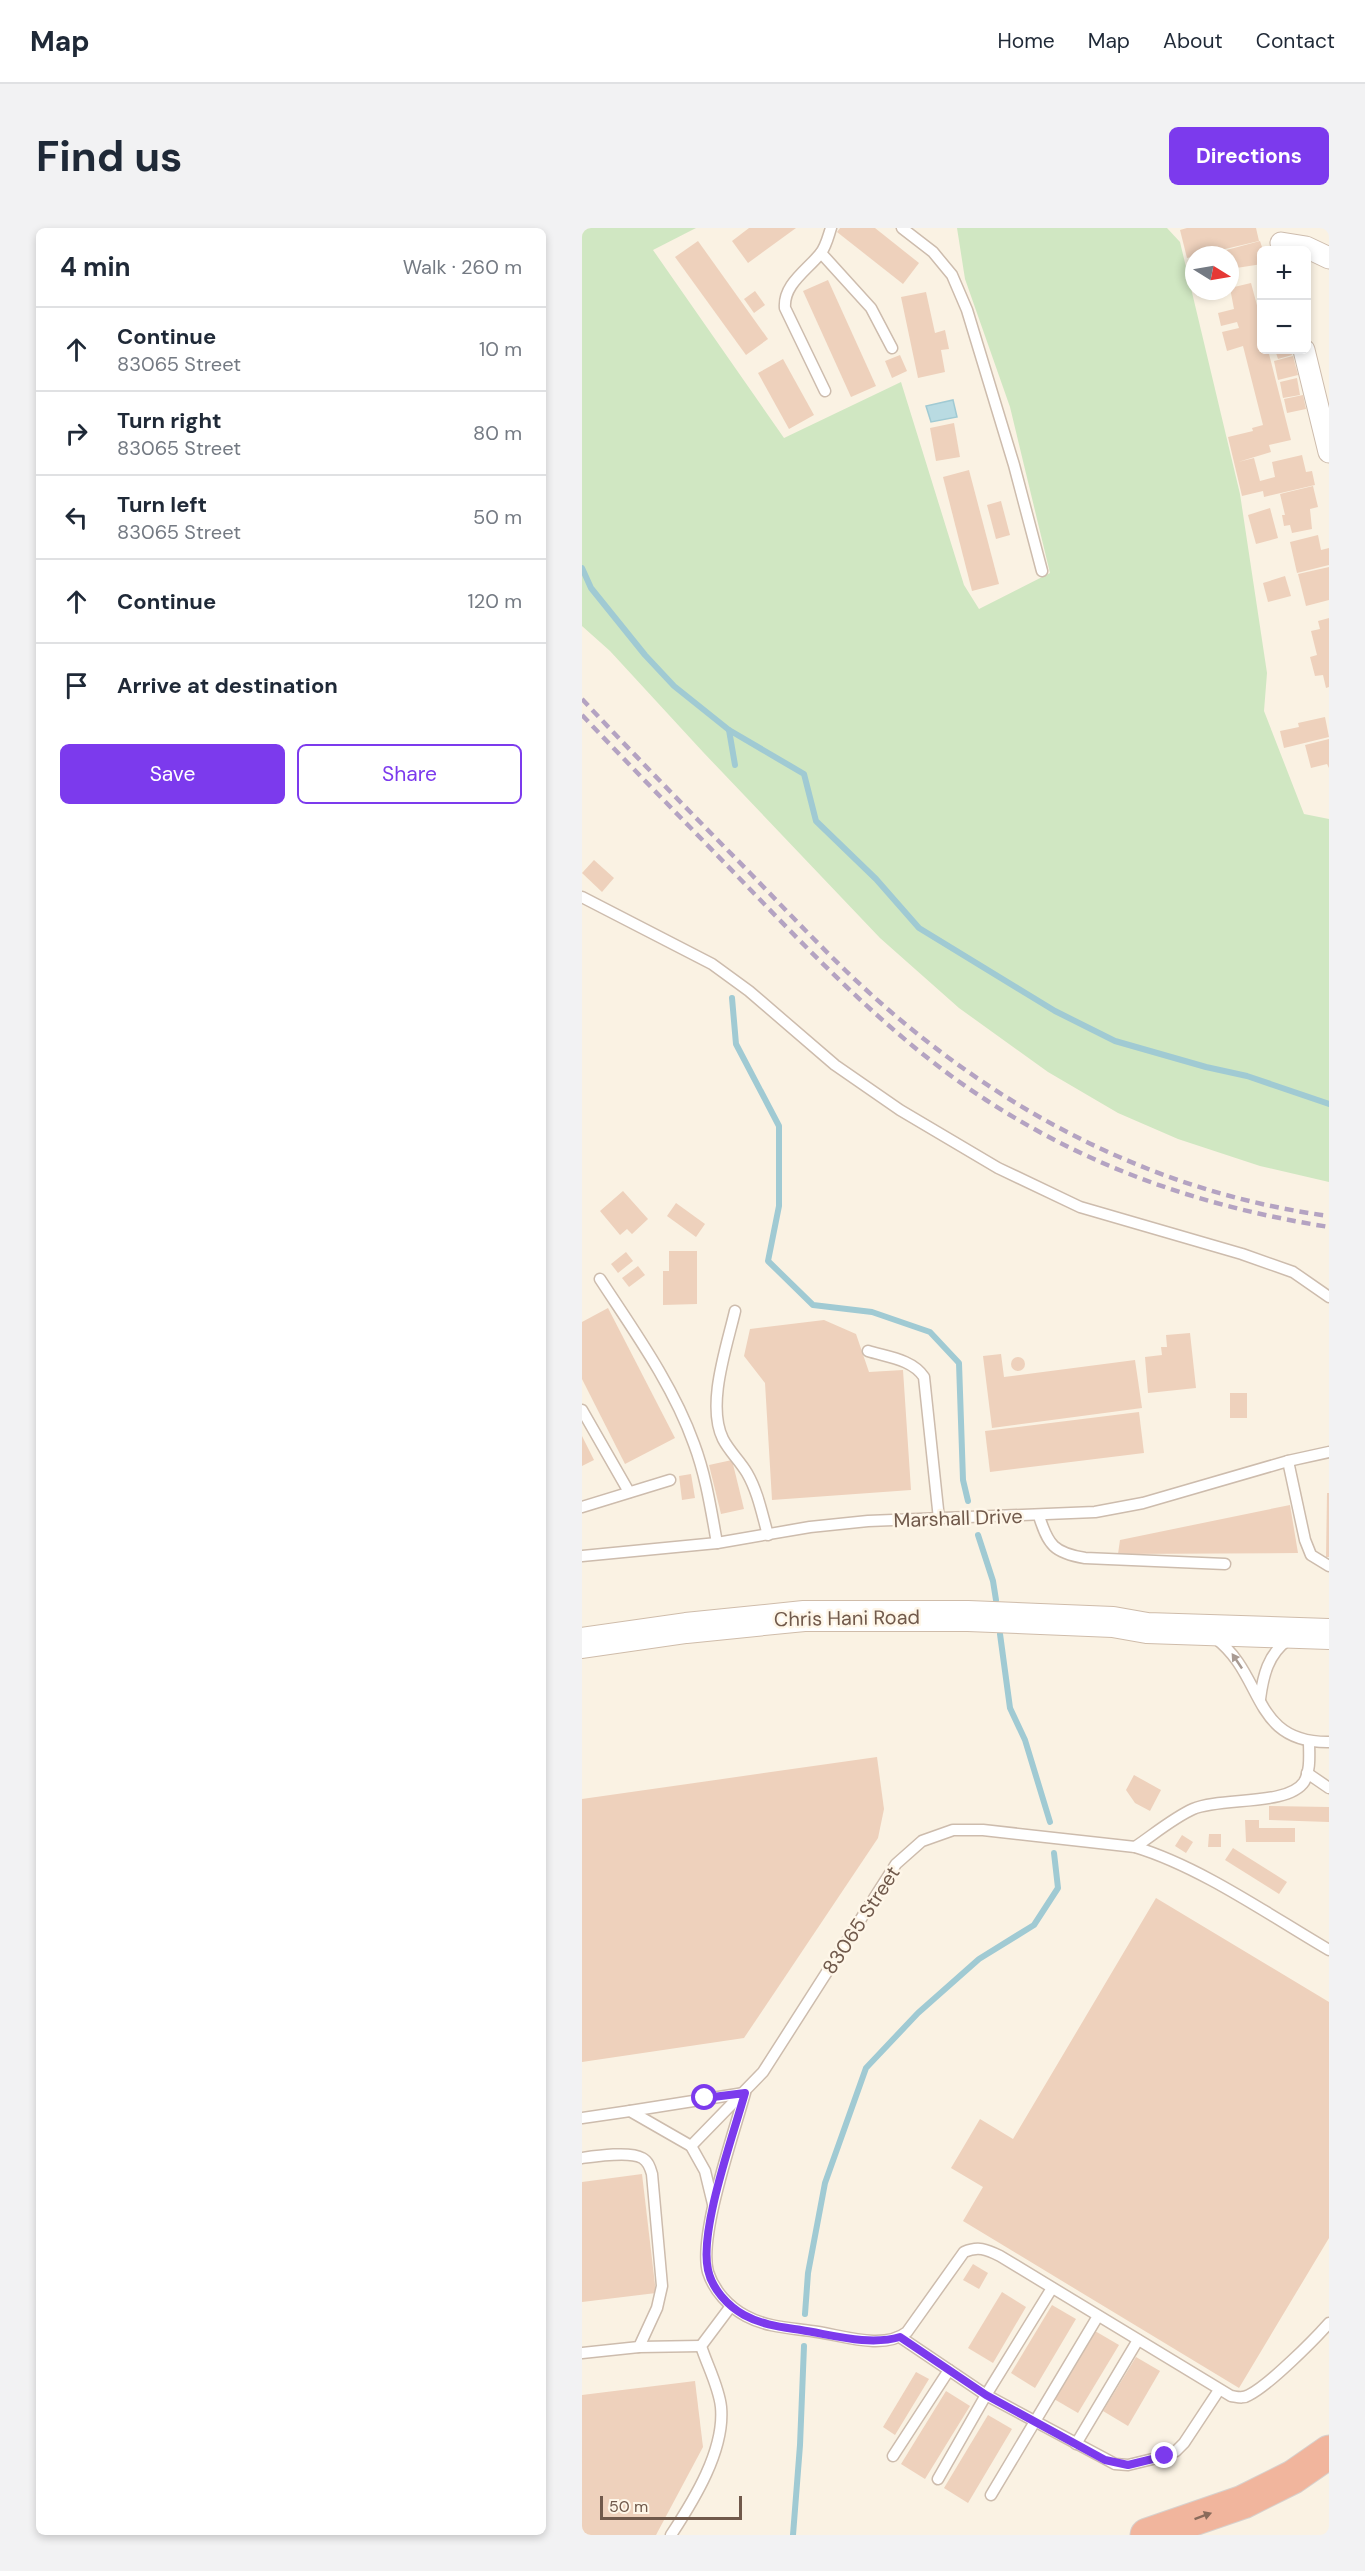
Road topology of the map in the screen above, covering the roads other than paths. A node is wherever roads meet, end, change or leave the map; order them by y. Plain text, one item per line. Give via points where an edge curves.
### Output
1 (831, 228) edge
2 (902, 228) edge
3 (1280, 240) edge
4 (821, 253) junction
5 (1329, 258) edge
6 (892, 348) dead end
7 (1305, 354) edge
8 (825, 391) dead end
9 (1329, 452) edge
10 (1042, 571) dead end
11 (582, 897) edge
12 (600, 1279) dead end
13 (1329, 1284) edge
14 (1316, 1286) junction
15 (1329, 1297) edge
16 (735, 1311) dead end
17 (868, 1351) dead end
18 (582, 1410) edge
19 (1329, 1452) edge
20 (1288, 1461) junction
21 (670, 1480) dead end
22 (629, 1492) junction
23 (582, 1507) edge
24 (1039, 1516) junction
25 (939, 1519) junction
26 (768, 1535) junction
27 (717, 1543) junction
28 (582, 1556) edge
29 (1225, 1564) dead end
30 (1329, 1566) edge
31 (1329, 1615) edge
32 (1113, 1622) junction
33 (1204, 1630) junction
34 (1314, 1633) edge
35 (582, 1643) edge
36 (1260, 1700) junction
37 (1309, 1741) junction
38 (1329, 1742) edge
39 (1307, 1773) junction
40 (1329, 1788) edge
41 (1135, 1847) junction
42 (1329, 1950) edge
43 (745, 2093) junction
44 (630, 2111) junction
45 (582, 2118) edge
46 (691, 2146) junction
47 (582, 2158) edge
48 (714, 2207) junction
49 (1052, 2288) junction
50 (731, 2306) junction
51 (1098, 2316) junction
52 (1329, 2323) edge
53 (900, 2337) junction
54 (1137, 2340) junction
55 (700, 2346) junction
56 (639, 2347) junction
57 (582, 2353) edge
58 (948, 2370) junction
59 (1219, 2390) junction
60 (986, 2395) junction
61 (1034, 2421) junction
62 (1076, 2444) junction
63 (1329, 2452) edge
64 (893, 2456) dead end
65 (938, 2479) dead end
66 (991, 2495) dead end
67 (671, 2535) edge
68 (1147, 2535) edge

1 - 4 lane
2 - 10 lane via 944,263 960,293 1014,465
3 - 5 street
4 - 6 lane via 871,308
4 - 8 lane via 784,298 785,308
7 - 9 street
11 - 14 lane via 712,964 835,1065 900,1110 998,1168 1080,1207 1252,1258 1293,1272
12 - 27 lane via 648,1351 694,1443
13 - 14 lane
14 - 15 lane
16 - 26 lane via 717,1390 718,1417 722,1438 755,1488
17 - 25 lane via 909,1363 924,1377
18 - 22 lane
19 - 20 lane, Marshall Drive
20 - 24 lane, Marshall Drive via 1143,1503
20 - 30 lane via 1305,1540 1311,1555
21 - 22 lane
22 - 23 lane
24 - 25 lane, Marshall Drive
24 - 29 lane via 1049,1542 1065,1555
25 - 26 lane, Marshall Drive via 868,1521
26 - 27 lane, Marshall Drive
27 - 28 lane, Marshall Drive
31 - 32 main road, Chris Hani Road via 1148,1614
32 - 33 main road, Chris Hani Road
32 - 35 main road, Chris Hani Road via 968,1616 804,1616
33 - 34 main road, Chris Hani Road
36 -> 33 lane via 1228,1649
34 - 36 lane via 1285,1641 1262,1678
36 - 37 lane via 1266,1715 1280,1728 1296,1739
37 - 38 lane
37 - 39 lane
39 - 40 lane
39 - 41 lane via 1303,1783 1280,1796 1192,1809
41 - 42 lane, 83065 Street via 1207,1879
41 - 43 lane, 83065 Street via 983,1830 953,1830 922,1840 896,1864 763,2072
43 - 44 lane
43 - 46 lane, 83065 Street
43 - 48 lane, 83065 Street
44 - 45 lane
44 - 46 lane
46 - 48 lane, 83065 Street via 705,2171
47 - 56 lane via 639,2156 652,2174 662,2286 657,2308
48 - 50 lane, 83065 Street via 706,2250 708,2272
49 - 51 lane
49 - 53 lane via 1000,2256 976,2247 964,2252
49 - 60 lane
50 - 53 lane, 83065 Street via 764,2324 869,2340
50 - 55 lane
51 - 54 lane
51 - 61 lane
52 - 59 lane via 1248,2396 1240,2398
53 - 58 lane
54 - 59 lane
54 - 62 lane
55 - 56 lane
55 - 67 lane via 721,2404 722,2428 713,2459
56 - 57 lane
58 - 60 lane
58 - 64 lane
59 - 62 lane via 1184,2443 1165,2456 1128,2465 1115,2464
60 - 61 lane
60 - 65 lane
61 - 62 lane
61 - 66 lane
68 -> 63 highway via 1243,2502 1293,2477

